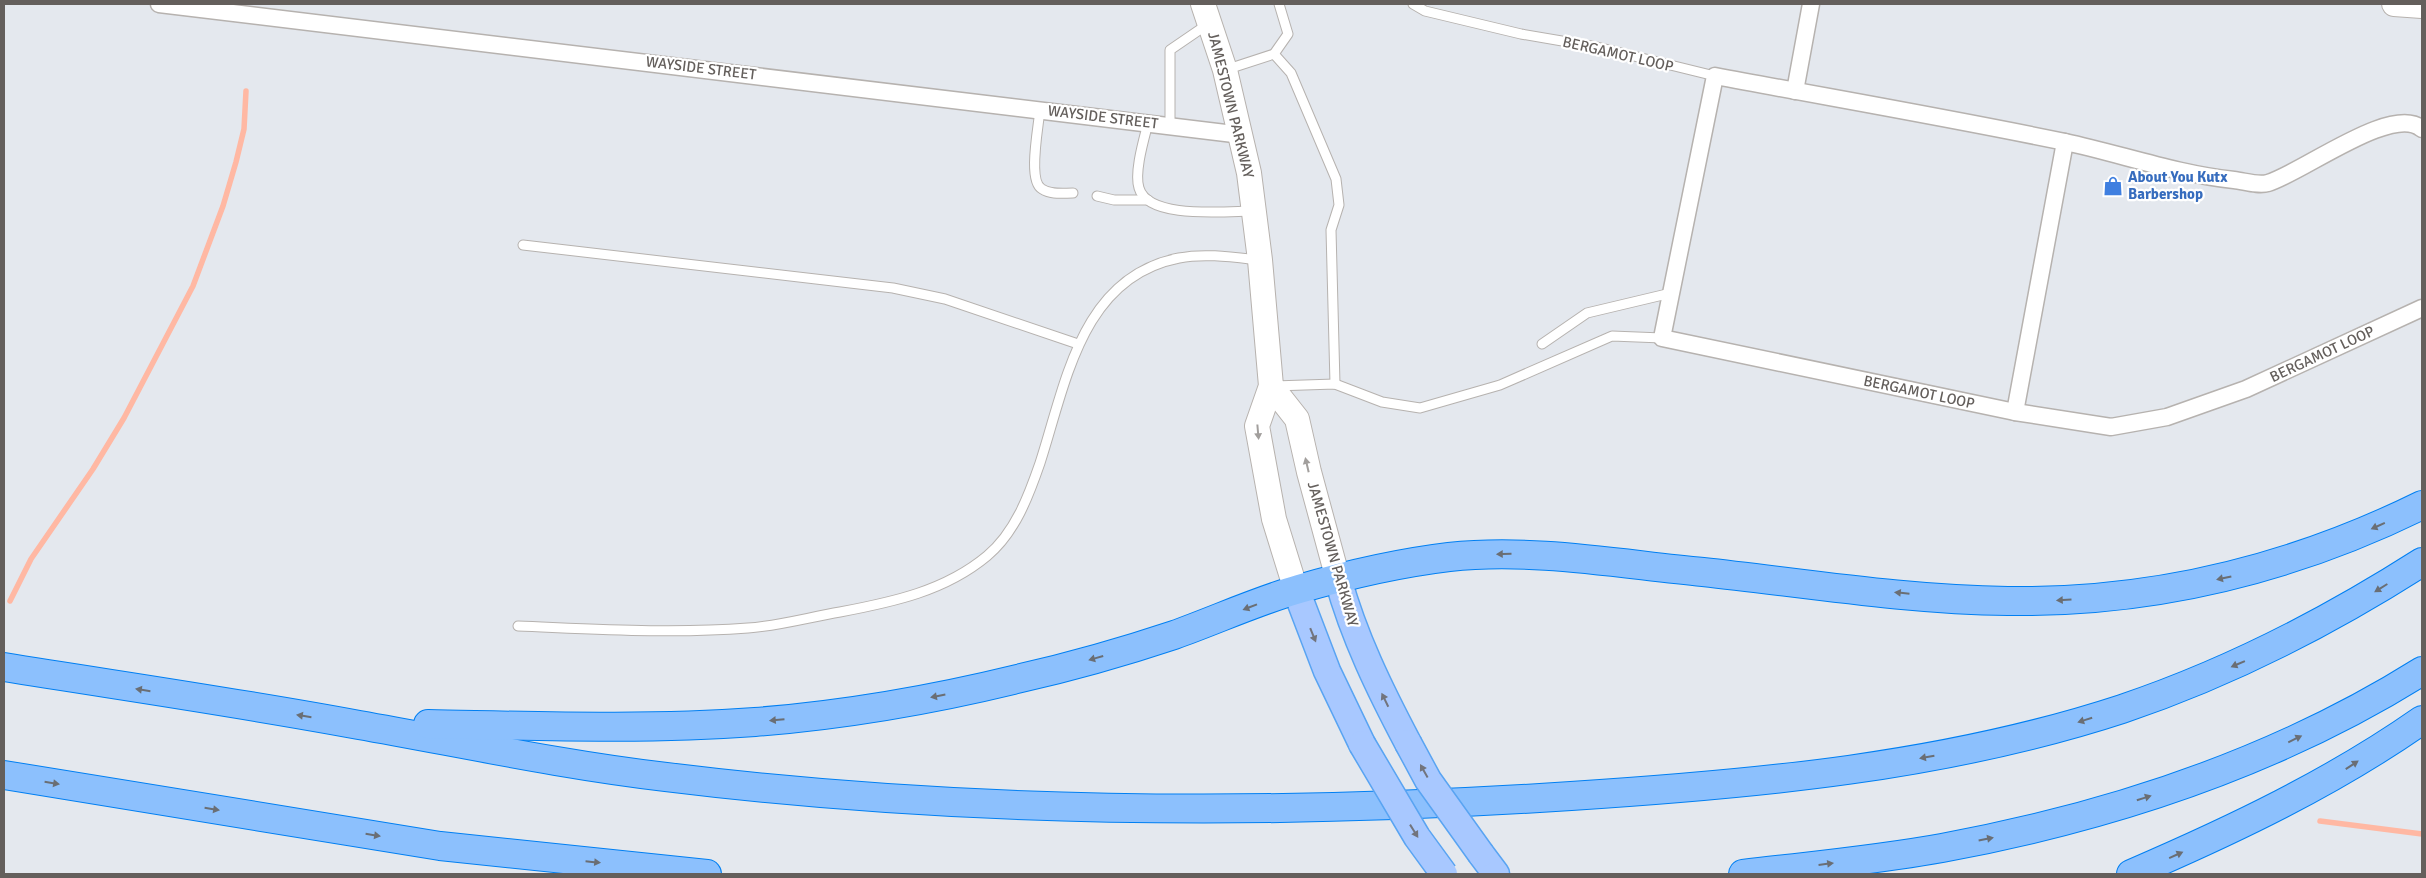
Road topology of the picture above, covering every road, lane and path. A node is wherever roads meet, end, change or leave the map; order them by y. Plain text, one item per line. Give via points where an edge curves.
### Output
1 (159, 4) edge
2 (1279, 4) edge
3 (1412, 4) edge
4 (1811, 4) edge
5 (2394, 4) edge
6 (2422, 6) edge
7 (1207, 13) edge
8 (1274, 54) junction
9 (1225, 70) junction
10 (1715, 76) junction
11 (1795, 91) junction
12 (1040, 109) junction
13 (1148, 123) junction
14 (1170, 126) junction
15 (2422, 129) edge
16 (1242, 135) junction
17 (2065, 142) junction
18 (1073, 194) dead end
19 (1097, 196) dead end
20 (1148, 200) junction
21 (1255, 211) junction
22 (523, 245) dead end
23 (1260, 260) junction
24 (1671, 293) junction
25 (2422, 308) edge
26 (1662, 338) junction
27 (1078, 344) junction
28 (1542, 344) dead end
29 (1335, 384) junction
30 (1271, 386) junction
31 (2015, 412) junction
32 (2422, 505) edge
33 (2422, 562) edge
34 (1338, 579) junction
35 (1296, 590) junction
36 (518, 626) dead end
37 (4, 667) edge
38 (2422, 671) edge
39 (2422, 720) edge
40 (352, 723) junction
41 (4, 775) edge
42 (440, 846) junction
43 (569, 874) edge
44 (707, 874) edge
45 (1444, 874) edge
46 (1496, 874) edge
47 (1743, 874) edge
48 (2132, 874) edge

1 - 12 street, WAYSIDE STREET
2 - 8 lane via 1288,34
3 - 10 lane, BERGAMOT LOOP via 1425,11 1521,34 1597,47
4 - 11 street
5 - 6 main road
7 - 9 main road, JAMESTOWN PARKWAY
7 - 14 lane via 1170,50
8 - 9 lane
8 - 29 lane via 1291,73 1336,179 1339,205 1332,230
9 - 16 main road, JAMESTOWN PARKWAY
10 - 11 street, BERGAMOT LOOP
10 - 24 street
11 - 17 street, BERGAMOT LOOP
12 - 13 street, WAYSIDE STREET
12 - 18 lane via 1034,165 1036,185 1051,193
13 - 14 street, WAYSIDE STREET
13 - 20 lane via 1138,187
14 - 16 street, WAYSIDE STREET
15 - 17 street, BERGAMOT LOOP via 2417,124 2394,122 2266,184 2210,177
16 - 21 main road, JAMESTOWN PARKWAY
17 - 31 street
19 - 20 lane via 1114,200
20 - 21 lane via 1169,209
21 - 23 main road, JAMESTOWN PARKWAY
22 - 27 lane via 892,288 946,299
23 - 27 lane via 1214,256 1180,258 1147,267 1117,287 1094,315
23 - 30 main road, JAMESTOWN PARKWAY
24 - 26 street
24 - 28 lane via 1587,313
25 - 31 street, BERGAMOT LOOP via 2246,389 2167,417 2111,427
26 - 29 lane via 1612,336 1500,385 1420,408 1382,402
26 - 31 street, BERGAMOT LOOP
27 - 36 lane via 1031,491 1012,526 989,555 956,577 899,601 750,628 680,631
29 - 30 lane
34 -> 30 main road, JAMESTOWN PARKWAY via 1297,419
30 -> 35 main road, JAMESTOWN PARKWAY via 1257,426 1274,519
32 -> 34 highway via 2348,540 2284,563 2176,588 2064,600 1953,599 1514,554 1443,558
33 -> 40 highway via 2306,631 2246,660 2121,709 2057,728 1925,757 1803,774 1612,793 1287,808 1096,807 961,801 665,777 561,762
34 - 35 highway
46 -> 34 main road, JAMESTOWN PARKWAY, bridge via 1454,818 1384,699 1347,612
35 -> 40 highway via 1170,636 1069,666 966,691 859,710 755,722 644,727
35 -> 45 main road, JAMESTOWN PARKWAY, bridge via 1327,671 1362,744 1417,837
40 -> 37 highway
47 -> 38 highway via 1941,848 2080,817 2150,797 2284,744 2348,713
48 -> 39 highway via 2267,813 2346,769
41 -> 42 highway
42 - 43 highway
42 -> 44 highway

